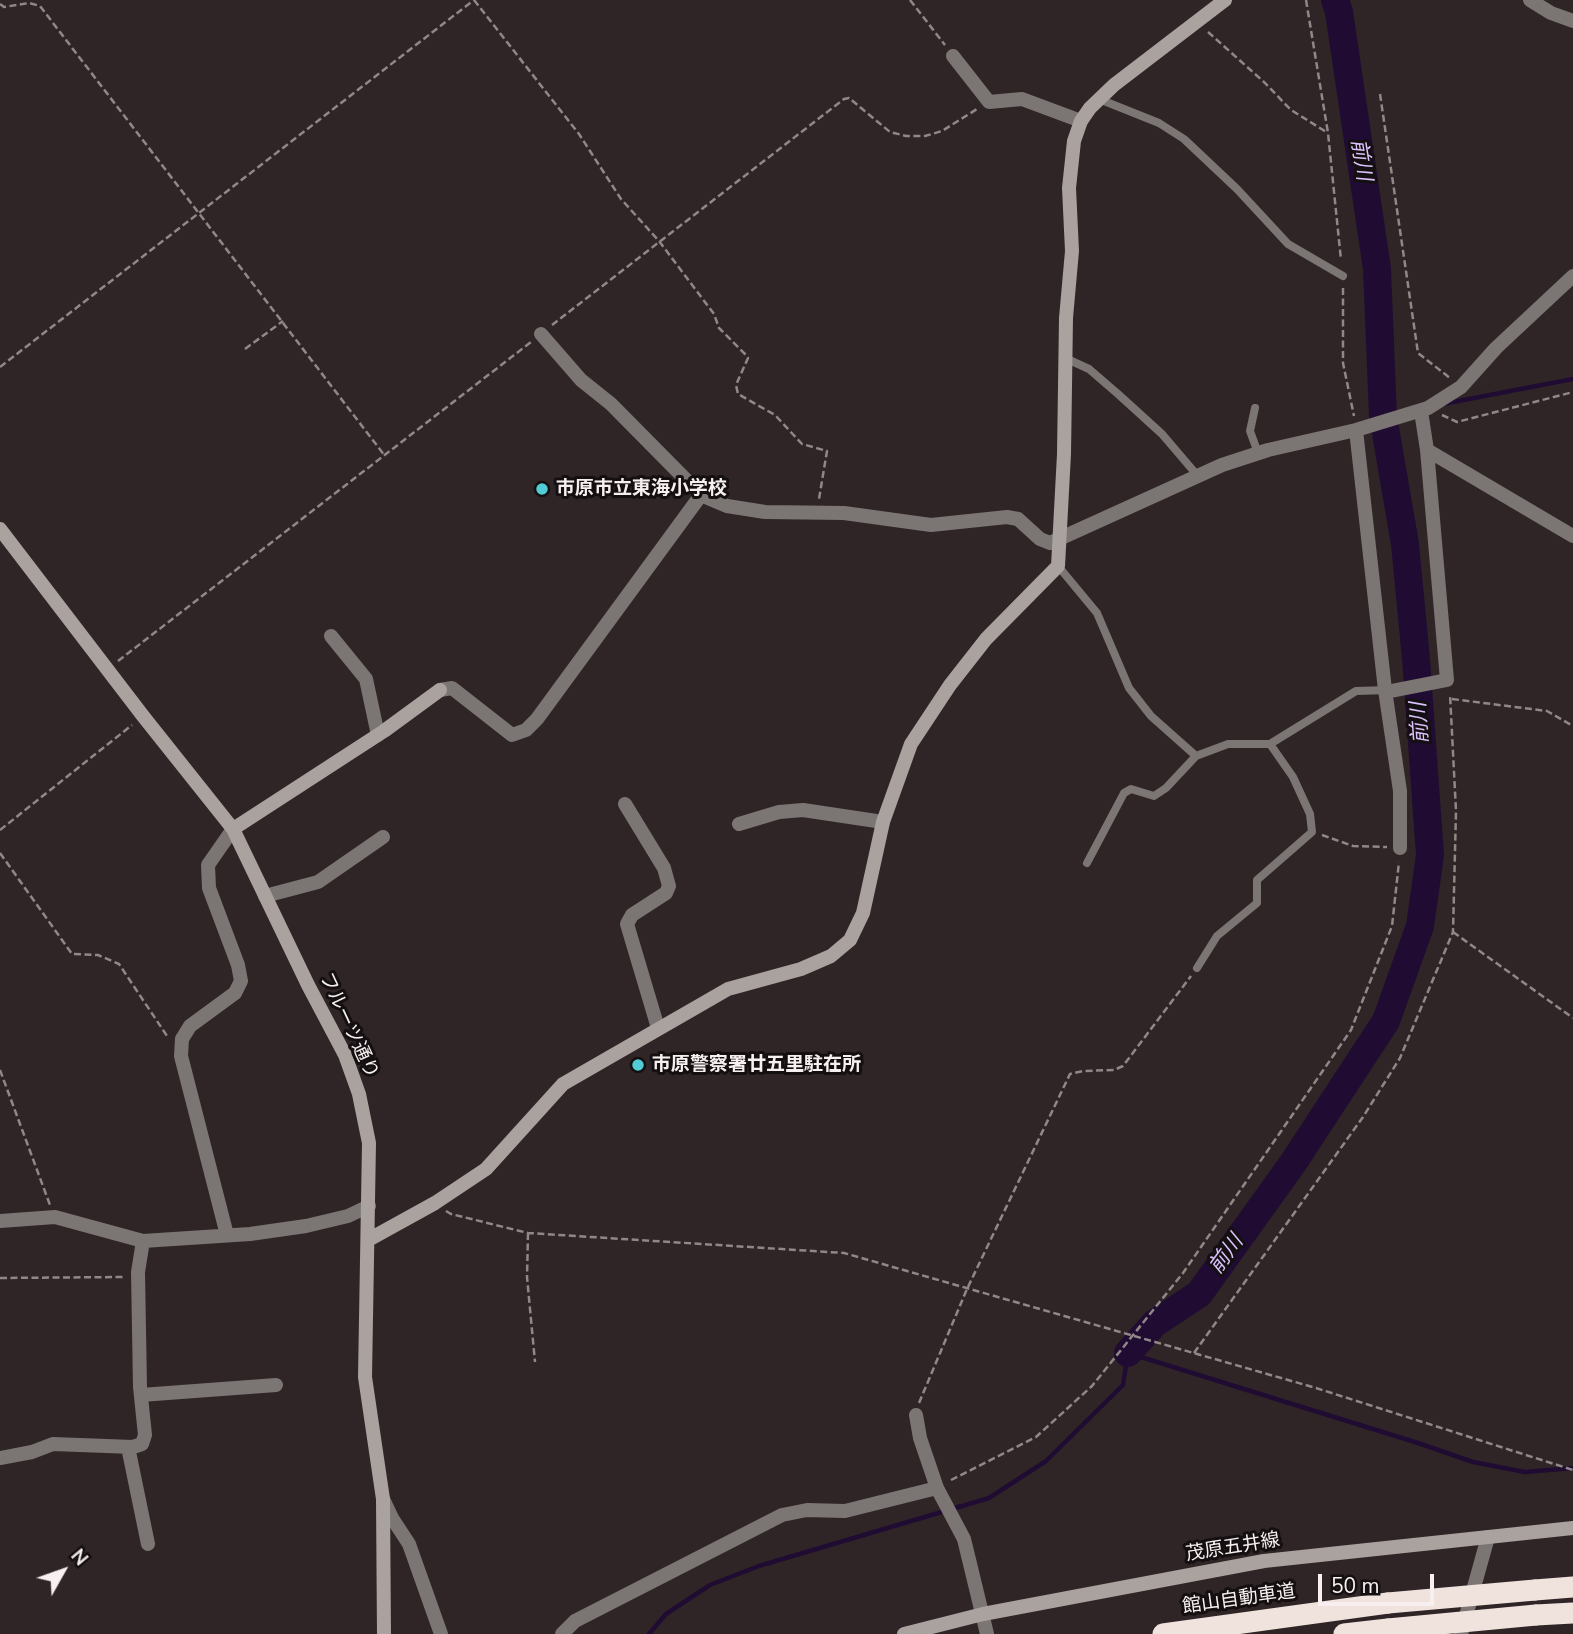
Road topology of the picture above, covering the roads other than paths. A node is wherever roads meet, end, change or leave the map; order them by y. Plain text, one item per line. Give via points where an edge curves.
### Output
1 (1225, 0) edge
2 (1530, 0) edge
3 (1571, 17) edge
4 (953, 56) road end
5 (1099, 100) junction
6 (1081, 121) junction
7 (1343, 276) road end
8 (1573, 276) edge
9 (541, 334) road end
10 (1065, 358) junction
11 (1255, 408) dead end
12 (1424, 410) junction
13 (1356, 430) junction
14 (1427, 450) junction
15 (1258, 453) junction
16 (1197, 475) junction
17 (701, 495) junction
18 (0, 528) edge
19 (1573, 536) edge
20 (1059, 538) junction
21 (1058, 566) junction
22 (331, 636) dead end
23 (1388, 690) junction
24 (378, 735) junction
25 (1270, 744) junction
26 (1196, 756) junction
27 (625, 804) dead end
28 (883, 822) junction
29 (739, 824) dead end
30 (233, 830) junction
31 (383, 837) dead end
32 (1401, 848) road end
33 (1087, 863) dead end
34 (265, 896) junction
35 (1197, 968) road end
36 (657, 1028) junction
37 (369, 1206) junction
38 (0, 1221) edge
39 (228, 1235) junction
40 (368, 1240) junction
41 (143, 1241) junction
42 (276, 1385) dead end
43 (141, 1395) junction
44 (916, 1415) road end
45 (128, 1447) junction
46 (0, 1458) edge
47 (937, 1488) junction
48 (383, 1499) junction
49 (1573, 1528) edge
50 (1488, 1537) junction
51 (148, 1544) dead end
52 (1573, 1587) edge
53 (1573, 1613) edge
54 (983, 1614) junction
55 (384, 1634) edge
56 (441, 1634) edge
57 (562, 1634) edge
58 (904, 1634) edge
59 (987, 1634) edge
60 (1163, 1634) edge
61 (1345, 1634) edge
62 (1461, 1634) edge

1 - 5 street
2 - 3 street via 1550,13
4 - 6 street via 989,102 1022,99
5 - 6 street
5 - 7 lane via 1159,123 1184,139 1288,244
6 - 10 street via 1069,188 1072,251
8 - 12 street via 1461,387
9 - 17 street via 581,380
10 - 16 lane via 1089,369 1118,394 1162,434
10 - 20 street
11 - 15 lane via 1250,431
12 - 13 street
12 - 14 street
13 - 15 street
13 - 23 street
14 - 19 street
14 - 23 street via 1447,680
15 - 16 street
16 - 20 street
17 - 20 street via 727,506 765,512 817,511 931,525 1007,517 1018,519 1040,539 1050,543
17 - 24 street via 526,730 512,735 452,688 440,690
18 - 30 street, フルーツ通り
20 - 21 street
21 - 26 lane via 1097,613 1129,688 1151,716
21 - 28 street via 986,639 950,685 911,744
22 - 24 street via 366,678
23 - 25 lane via 1356,691
23 - 32 street via 1401,791
24 - 30 street
25 - 26 lane via 1228,744
25 - 35 lane via 1293,777 1310,814 1312,832 1257,880 1257,903 1217,936
26 - 33 lane via 1154,796 1131,789 1124,793
27 - 36 street via 664,868 668,886 666,893 632,915 627,924
28 - 29 street via 803,810
28 - 36 street via 863,913 850,940 831,956 728,989
30 - 34 street, フルーツ通り
30 - 39 street via 208,865 209,888 241,981 235,993 190,1026 182,1039 181,1056
31 - 34 street via 318,882
34 - 37 street, フルーツ通り via 345,1055 359,1094 369,1143
36 - 40 street via 563,1084 486,1169
37 - 39 street via 306,1226
37 - 40 street, フルーツ通り
38 - 41 street via 55,1217
39 - 41 street
40 - 48 street, フルーツ通り via 365,1377
41 - 43 street via 138,1276
42 - 43 street
43 - 45 street via 145,1435 142,1444
44 - 47 street
45 - 46 street via 53,1444
45 - 51 street
47 - 54 street via 964,1539
47 - 57 street via 845,1511 807,1510 782,1516 575,1621
48 - 55 street, フルーツ通り
48 - 56 street via 409,1544
49 - 50 street, 茂原五井線
50 - 54 street, 茂原五井線 via 1264,1561
50 - 62 street
52 - 60 highway, 館山自動車道, bridge via 1388,1603
53 - 61 highway, bridge
54 - 58 street, 茂原五井線
54 - 59 street

